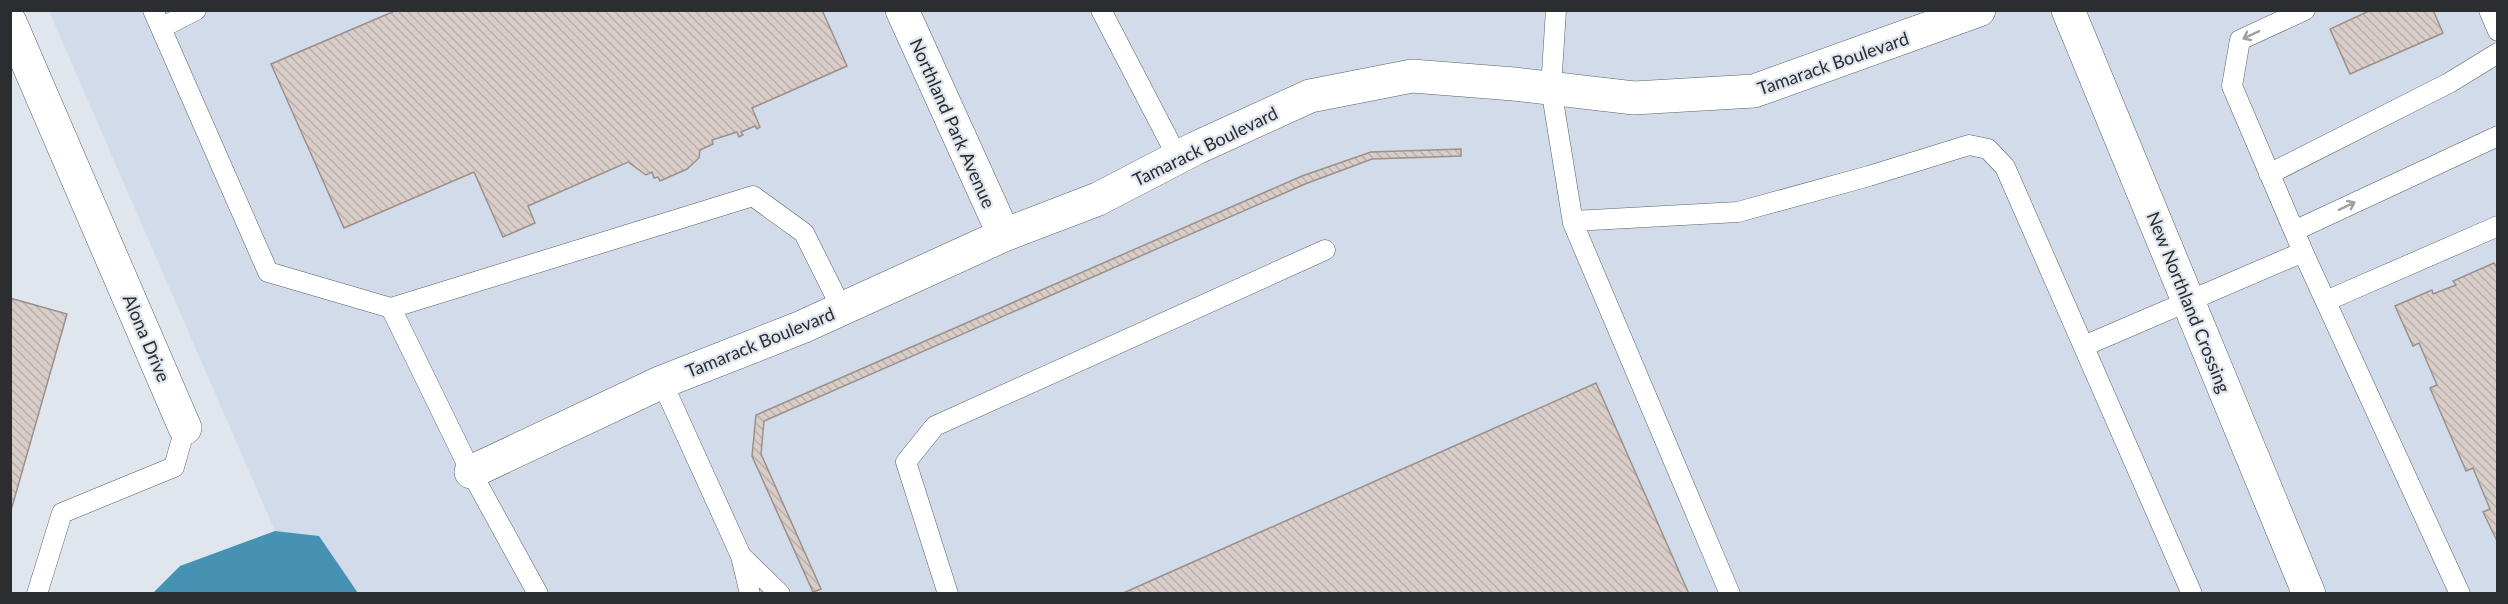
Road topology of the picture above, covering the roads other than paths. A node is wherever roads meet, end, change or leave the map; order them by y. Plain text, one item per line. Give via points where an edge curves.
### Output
1 (196, 10) edge
2 (902, 10) edge
3 (1101, 10) edge
4 (1556, 10) edge
5 (1979, 10) edge
6 (2068, 10) edge
7 (2304, 10) edge
8 (2489, 10) edge
9 (157, 19) edge
10 (2498, 31) edge
11 (14, 40) edge
12 (2498, 53) edge
13 (1551, 88) junction
14 (2498, 135) edge
15 (1178, 158) junction
16 (2269, 174) junction
17 (1573, 221) junction
18 (2498, 226) edge
19 (2294, 231) junction
20 (1004, 235) junction
21 (1325, 250) dead end
22 (2303, 252) junction
23 (2326, 301) junction
24 (2189, 303) junction
25 (391, 308) junction
26 (842, 309) junction
27 (2084, 346) junction
28 (662, 382) junction
29 (185, 428) joint
30 (471, 472) junction
31 (741, 556) junction
32 (37, 594) edge
33 (538, 594) edge
34 (750, 594) edge
35 (780, 594) edge
36 (948, 594) edge
37 (1730, 594) edge
38 (2192, 594) edge
39 (2309, 594) edge
40 (2460, 594) edge

1 - 9 lane
2 - 20 street, Northland Park Avenue
3 - 15 lane
4 - 13 lane
5 - 13 street, Tamarack Boulevard via 1754,91 1634,98
6 - 24 street, New Northland Crossing
7 -> 16 lane via 2240,40 2232,86
8 - 10 lane
9 - 25 lane via 268,272
11 - 29 street, Alona Drive
12 - 16 lane via 2449,83
13 - 15 street, Tamarack Boulevard via 1412,76 1310,96
13 - 17 lane
19 -> 14 lane
15 - 20 street, Tamarack Boulevard via 1098,199
16 - 19 lane
17 - 27 lane via 1738,212 1969,145 1988,149 2005,167
17 - 37 lane
18 - 23 lane
19 - 22 lane
20 - 26 street, Tamarack Boulevard
21 - 36 lane via 935,426 906,462
22 - 23 lane
22 - 24 lane
23 - 40 lane
24 - 27 lane
24 - 39 street, New Northland Crossing
25 - 26 lane via 753,196 804,234
25 - 30 lane
26 - 28 street, Tamarack Boulevard
27 - 38 lane
28 - 30 street, Tamarack Boulevard
28 - 31 lane
29 - 32 lane, Alona Drive via 174,467 62,513
30 - 33 lane
31 - 34 lane
31 - 35 lane

